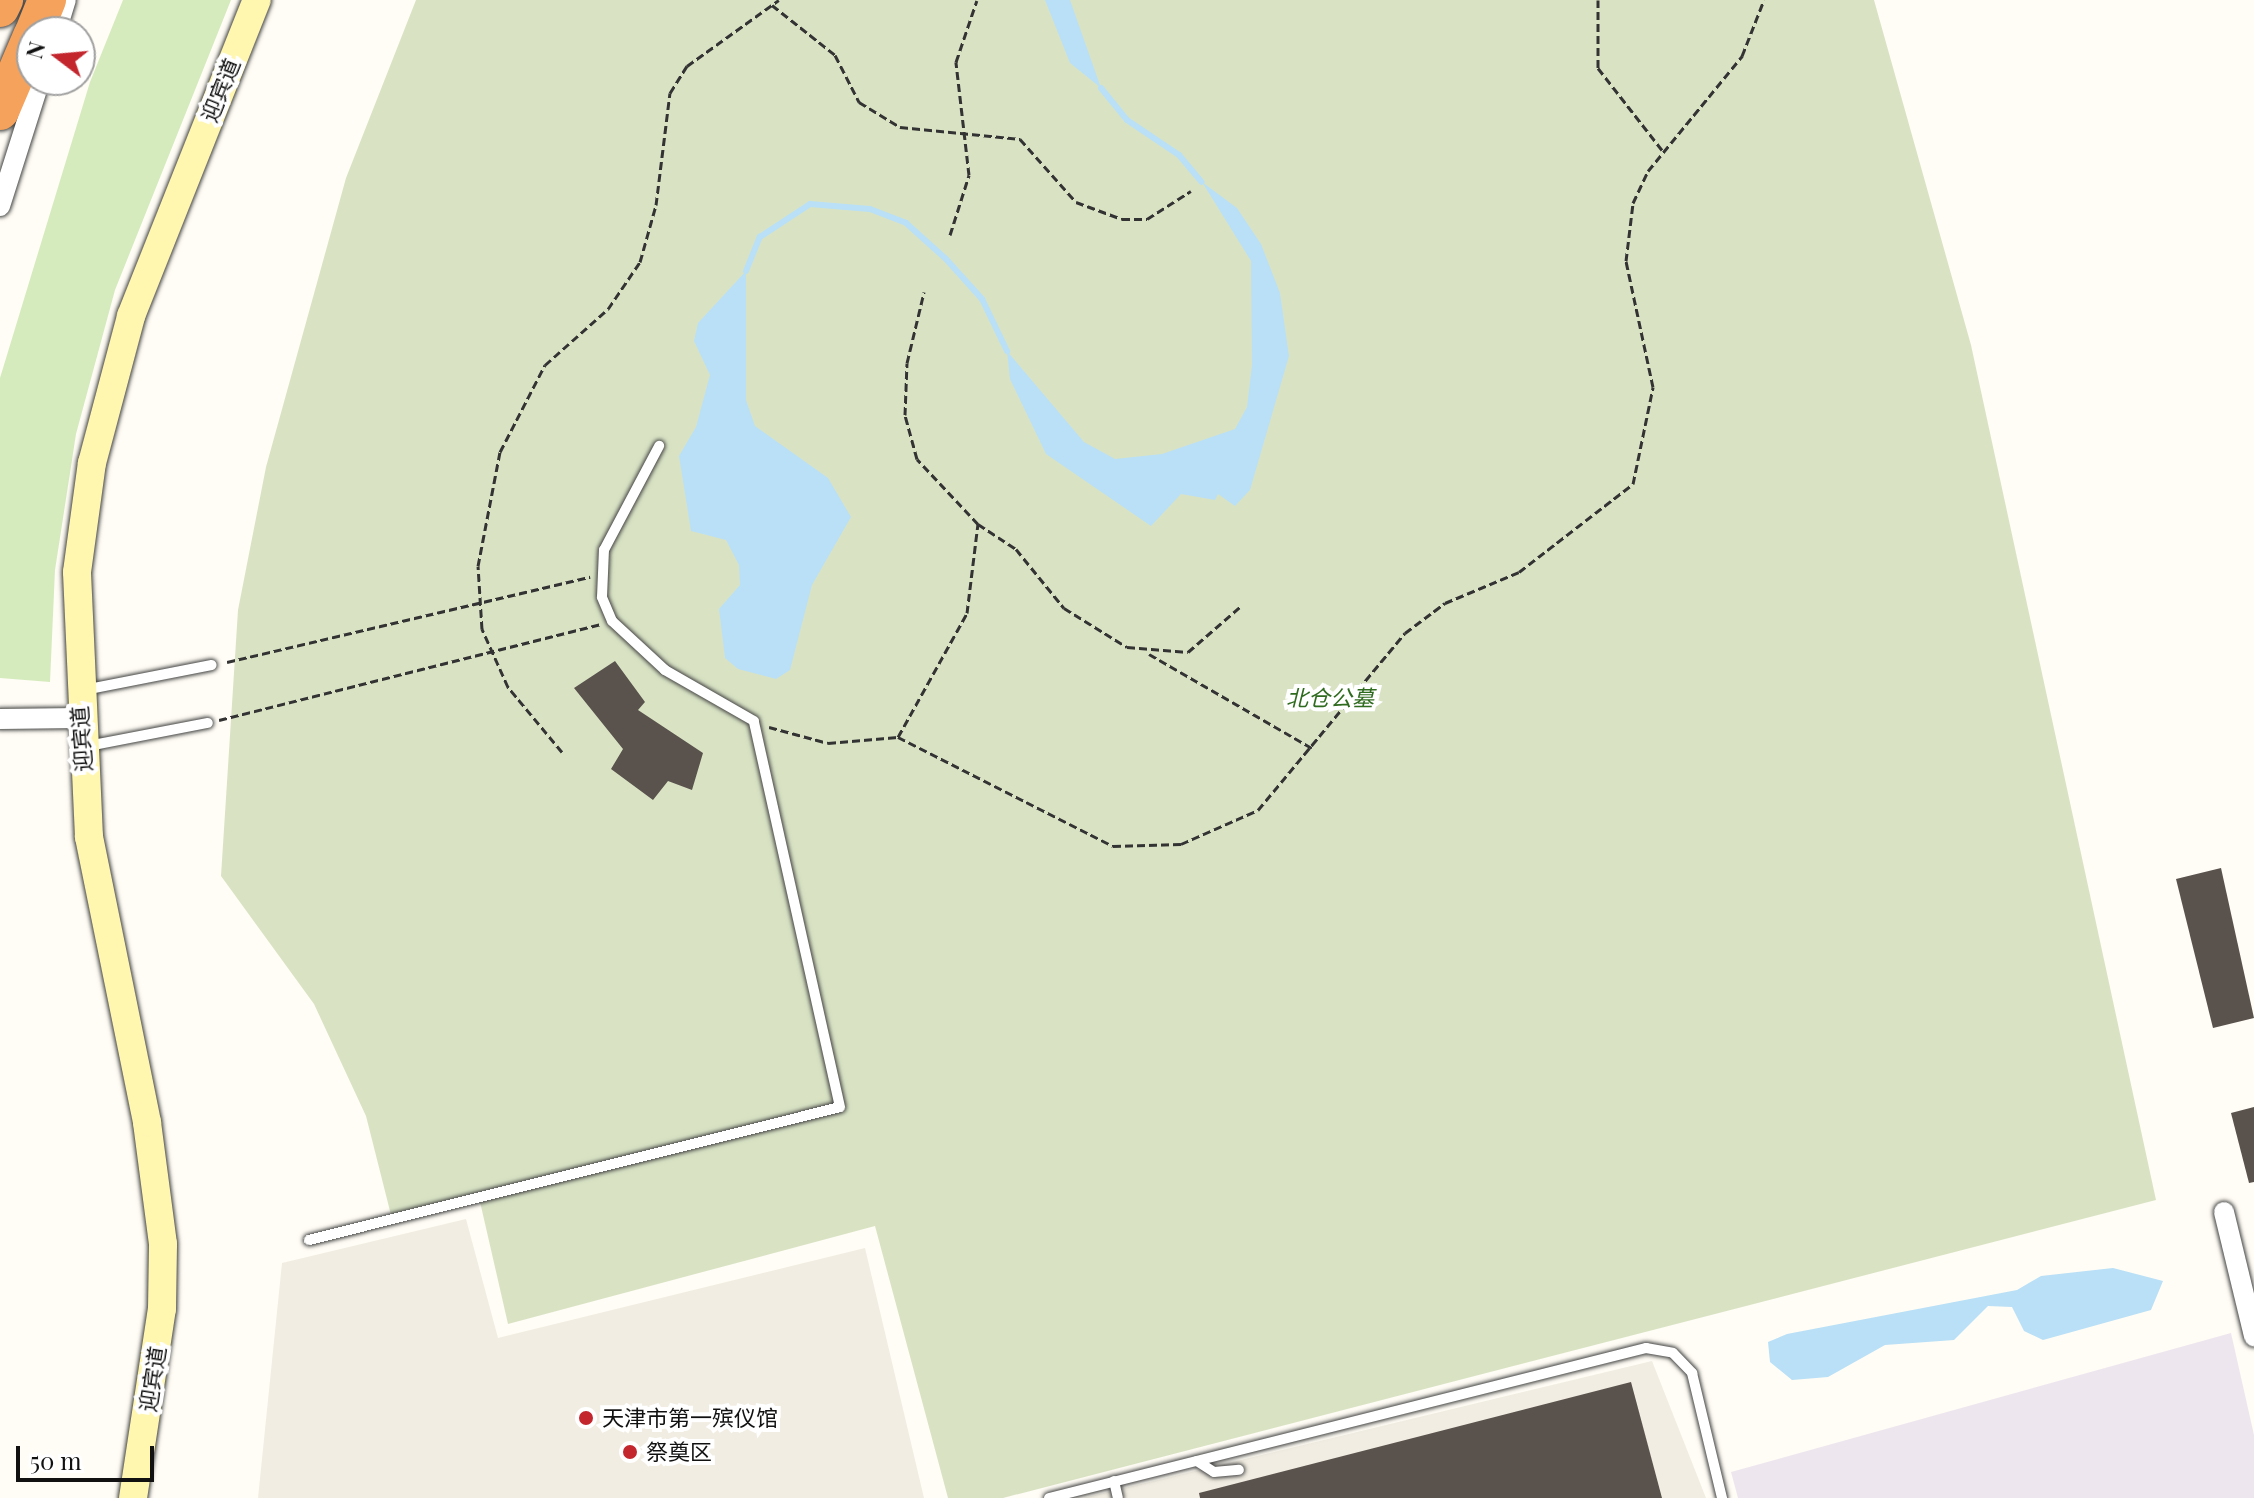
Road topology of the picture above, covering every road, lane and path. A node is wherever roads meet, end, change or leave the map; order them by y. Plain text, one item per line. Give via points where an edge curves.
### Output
1 (4, 0) edge
2 (257, 0) edge
3 (779, 0) edge
4 (977, 0) edge
5 (1598, 0) edge
6 (1764, 0) edge
7 (772, 5) junction
8 (0, 8) edge
9 (16, 74) edge
10 (35, 96) edge
11 (0, 111) edge
12 (964, 133) junction
13 (1664, 151) junction
14 (1191, 191) dead end
15 (0, 206) edge
16 (950, 235) dead end
17 (924, 292) dead end
18 (659, 446) dead end
19 (978, 524) junction
20 (598, 576) junction
21 (477, 603) junction
22 (1241, 606) dead end
23 (612, 621) junction
24 (1146, 652) junction
25 (490, 655) junction
26 (212, 665) joint
27 (78, 705) junction
28 (0, 719) edge
29 (754, 721) junction
30 (208, 723) joint
31 (898, 737) junction
32 (82, 747) junction
33 (1312, 749) junction
34 (562, 752) dead end
35 (2224, 1212) dead end
36 (309, 1240) dead end
37 (2254, 1336) edge
38 (1197, 1461) junction
39 (1239, 1470) dead end
40 (1114, 1481) junction
41 (1068, 1496) edge
42 (133, 1498) edge
43 (1049, 1498) edge
44 (1118, 1498) edge
45 (1722, 1498) edge

1 - 8 highway
2 - 27 street, 迎宾道 via 114,374 79,559
3 - 7 path
4 - 12 path via 956,62
5 - 13 path via 1598,68
6 - 13 path via 1721,87
7 - 12 path via 835,55 859,102 877,115 900,127
7 - 21 path via 687,66 670,93 647,245 623,291 545,365 512,423 492,487
9 - 11 highway
10 - 15 street
12 - 14 path via 1020,139 1076,202 1099,213 1147,219
12 - 16 path via 969,175
13 - 33 path via 1633,203 1628,233 1626,261 1653,387 1633,484 1519,572 1425,616 1367,671
17 - 19 path via 903,388 910,439 917,459
18 - 20 lane via 612,528
19 - 24 path via 1016,549 1080,621
19 - 31 path via 967,613
20 - 21 path
20 - 23 lane
21 - 25 path
21 - 26 path
22 - 24 path via 1188,652
23 - 25 path
23 - 29 lane via 675,678
24 - 33 path
25 - 30 path
25 - 34 path
26 - 27 lane
27 - 28 street
27 - 32 street, 迎宾道
29 - 31 path via 828,743
29 - 36 lane via 840,1107
30 - 32 lane
31 - 33 path via 1086,837 1131,849 1181,844 1240,821 1281,789
32 - 42 street, 迎宾道 via 89,837 147,1122 163,1244 162,1309
35 - 37 street
38 - 39 lane via 1214,1472
38 - 40 lane
38 - 45 lane via 1661,1348 1692,1373
40 - 41 lane
40 - 44 lane
41 - 43 lane

